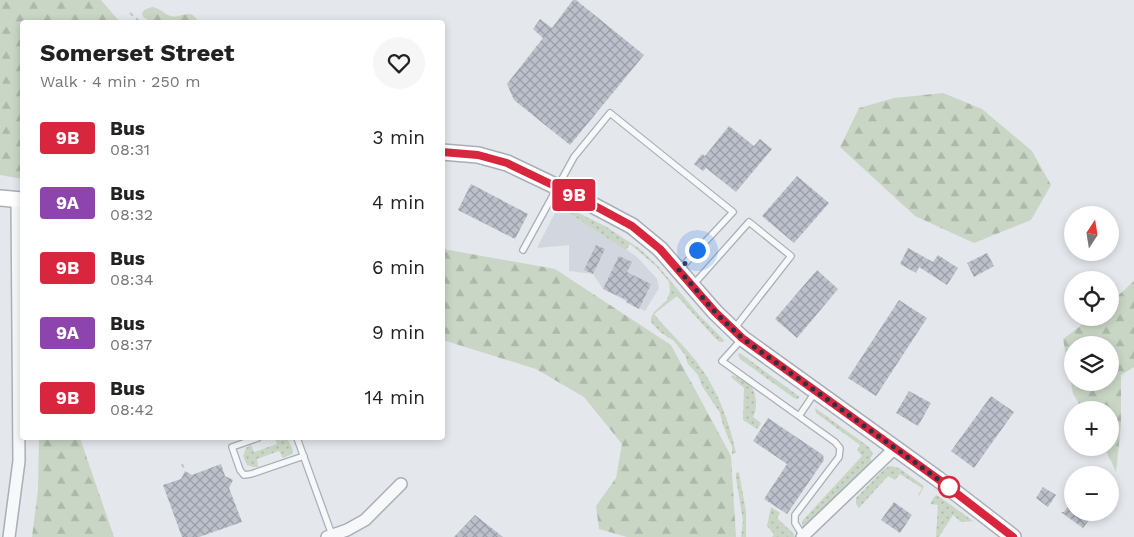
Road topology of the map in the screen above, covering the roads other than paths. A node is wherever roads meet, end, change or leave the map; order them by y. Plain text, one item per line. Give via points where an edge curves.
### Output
1 (445, 152) edge
2 (558, 187) junction
3 (0, 198) edge
4 (20, 200) edge
5 (523, 250) dead end
6 (679, 270) junction
7 (692, 286) junction
8 (738, 334) junction
9 (816, 391) junction
10 (799, 416) junction
11 (252, 440) edge
12 (298, 440) edge
13 (895, 448) junction
14 (304, 456) junction
15 (401, 484) dead end
16 (329, 536) edge
17 (9, 537) edge
18 (802, 537) edge
19 (1014, 537) edge

1 - 2 main road via 486,156
2 - 5 lane
2 - 6 main road via 632,226
2 - 6 lane via 574,157 610,113 733,212
3 - 4 main road
4 - 17 street via 19,461
6 - 7 main road
7 - 8 main road
7 - 8 lane via 750,222 791,256
8 - 9 main road
8 - 10 lane via 722,360
9 - 10 lane
9 - 13 main road
10 - 18 lane via 835,442 840,451 839,457 795,515
11 - 14 lane via 232,446 244,475
12 - 14 lane
13 - 18 street
13 - 19 main road
14 - 16 lane
15 - 16 street via 365,520

